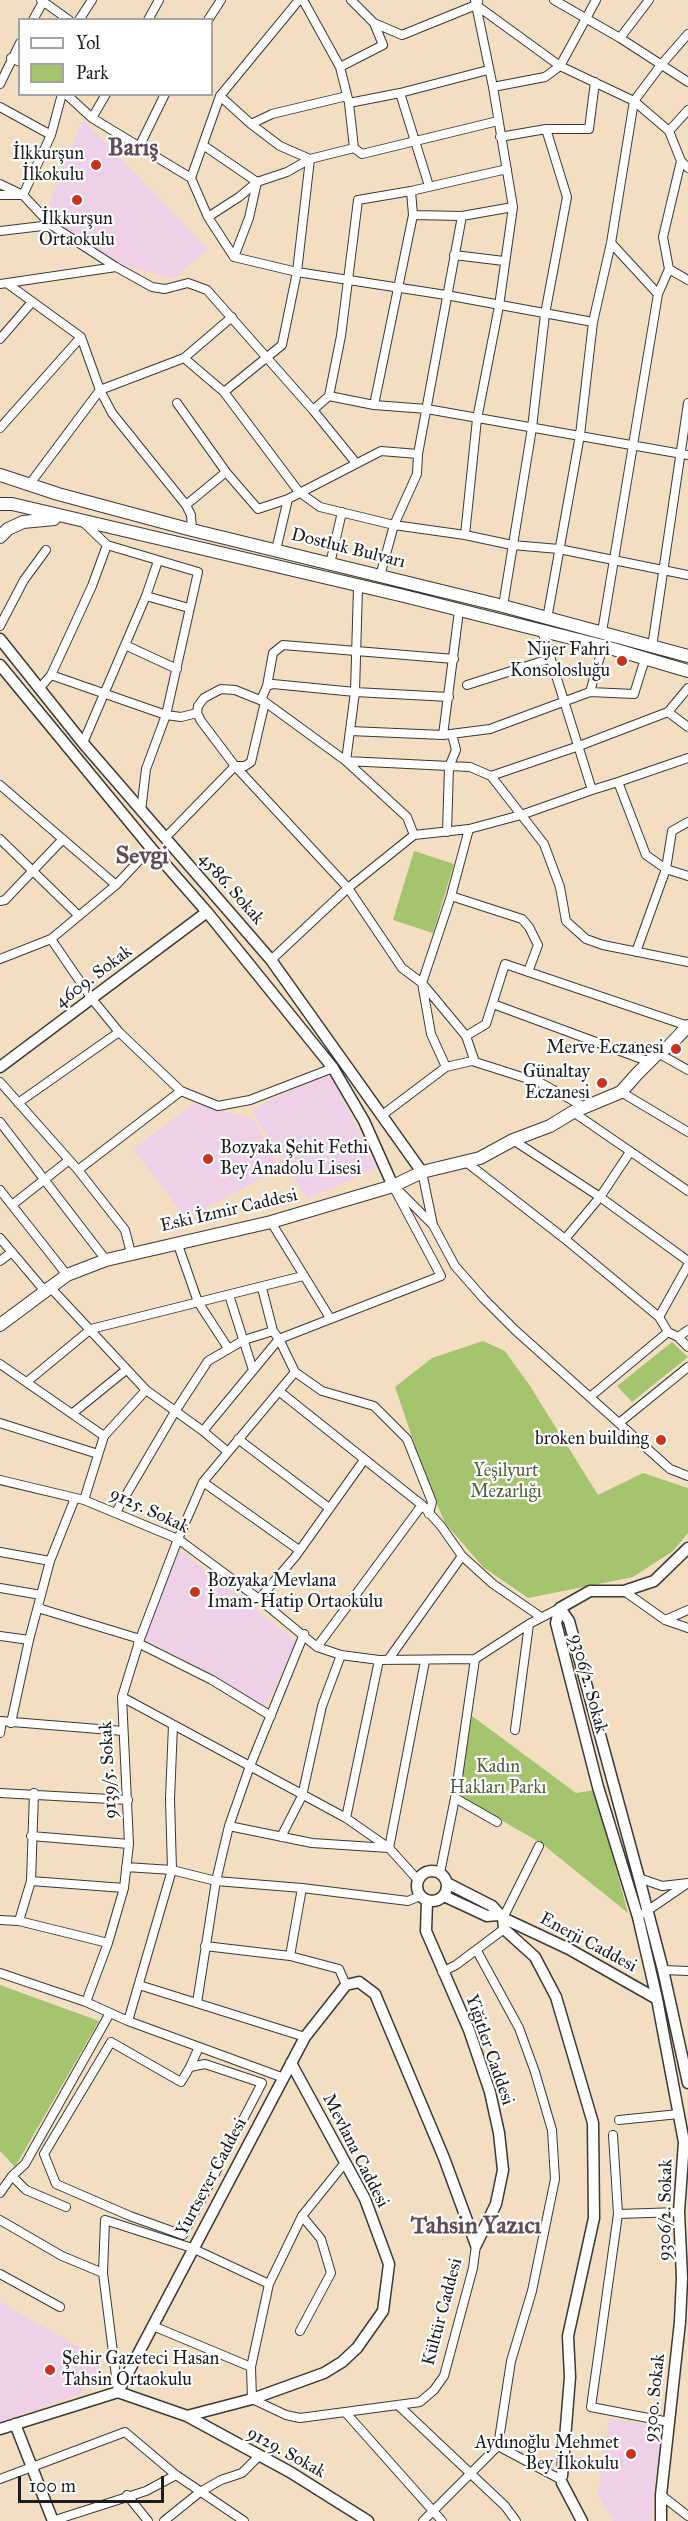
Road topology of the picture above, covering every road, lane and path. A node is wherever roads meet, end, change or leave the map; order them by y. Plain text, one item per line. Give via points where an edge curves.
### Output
1 (43, 0) edge
2 (92, 0) edge
3 (159, 0) edge
4 (221, 0) edge
5 (351, 0) edge
6 (554, 0) edge
7 (597, 0) edge
8 (649, 0) edge
9 (297, 1) edge
10 (476, 2) edge
11 (34, 18) edge
12 (66, 18) edge
13 (81, 18) edge
14 (149, 18) edge
15 (209, 18) edge
16 (585, 19) junction
17 (374, 22) junction
18 (688, 34) edge
19 (620, 38) junction
20 (18, 46) edge
21 (11, 58) junction
22 (18, 61) edge
23 (661, 65) junction
24 (560, 66) junction
25 (339, 68) junction
26 (488, 70) junction
27 (595, 82) junction
28 (688, 82) edge
29 (0, 84) edge
30 (493, 87) junction
31 (400, 93) junction
32 (63, 96) edge
33 (66, 96) edge
34 (105, 96) edge
35 (164, 96) edge
36 (220, 96) junction
37 (348, 100) junction
38 (634, 101) junction
39 (0, 107) edge
40 (688, 110) edge
41 (92, 118) junction
42 (498, 121) junction
43 (251, 124) junction
44 (546, 129) junction
45 (669, 131) junction
46 (51, 135) junction
47 (500, 137) junction
48 (417, 142) junction
49 (140, 145) junction
50 (203, 145) junction
51 (354, 148) junction
52 (310, 159) junction
53 (685, 165) edge
54 (507, 169) junction
55 (191, 178) junction
56 (257, 182) junction
57 (0, 184) edge
58 (429, 186) junction
59 (411, 191) junction
60 (0, 195) edge
61 (23, 195) junction
62 (513, 207) junction
63 (413, 215) junction
64 (462, 216) junction
65 (208, 217) junction
66 (51, 225) junction
67 (0, 231) edge
68 (611, 243) junction
69 (454, 255) junction
70 (234, 257) junction
71 (504, 261) junction
72 (116, 267) junction
73 (669, 269) junction
74 (297, 272) junction
75 (688, 280) edge
76 (349, 281) junction
77 (4, 284) edge
78 (399, 289) junction
79 (658, 294) junction
80 (446, 295) junction
81 (32, 302) junction
82 (499, 306) junction
83 (545, 314) junction
84 (232, 317) junction
85 (593, 322) junction
86 (81, 337) junction
87 (0, 339) edge
88 (266, 357) junction
89 (184, 358) junction
90 (100, 390) junction
91 (224, 392) junction
92 (329, 396) junction
93 (177, 403) dead end
94 (688, 403) edge
95 (374, 405) junction
96 (427, 409) junction
97 (313, 410) junction
98 (477, 419) junction
99 (0, 428) edge
100 (532, 428) junction
101 (580, 435) junction
102 (631, 446) junction
103 (418, 454) junction
104 (684, 454) edge
105 (356, 463) junction
106 (226, 472) junction
107 (0, 475) edge
108 (29, 485) junction
109 (299, 492) junction
110 (288, 499) junction
111 (0, 504) edge
112 (186, 505) junction
113 (342, 512) junction
114 (77, 520) junction
115 (394, 525) junction
116 (192, 530) junction
117 (465, 535) junction
118 (0, 537) edge
119 (512, 545) junction
120 (107, 546) junction
121 (559, 549) junction
122 (46, 550) dead end
123 (276, 550) junction
124 (158, 561) junction
125 (615, 561) junction
126 (330, 564) junction
127 (664, 571) junction
128 (688, 575) edge
129 (380, 576) junction
130 (358, 587) junction
131 (146, 596) junction
132 (503, 606) junction
133 (189, 608) junction
134 (459, 611) junction
135 (547, 619) junction
136 (0, 626) edge
137 (542, 631) junction
138 (602, 632) junction
139 (0, 639) edge
140 (125, 645) junction
141 (603, 646) junction
142 (652, 646) junction
143 (355, 653) junction
144 (688, 656) edge
145 (454, 659) junction
146 (549, 659) junction
147 (645, 659) junction
148 (0, 665) edge
149 (177, 669) junction
150 (688, 670) edge
151 (51, 675) junction
152 (467, 685) dead end
153 (267, 686) junction
154 (688, 688) edge
155 (39, 689) junction
156 (355, 692) junction
157 (590, 692) junction
158 (104, 694) junction
159 (449, 697) junction
160 (263, 701) junction
161 (563, 703) junction
162 (669, 712) junction
163 (197, 713) junction
164 (166, 715) junction
165 (688, 728) edge
166 (350, 731) junction
167 (447, 734) junction
168 (83, 743) junction
169 (579, 746) junction
170 (688, 758) edge
171 (346, 761) junction
172 (235, 766) junction
173 (450, 767) junction
174 (491, 776) junction
175 (618, 782) junction
176 (0, 785) edge
177 (592, 790) junction
178 (141, 811) junction
179 (520, 815) junction
180 (688, 822) edge
181 (469, 829) junction
182 (447, 832) junction
183 (414, 835) junction
184 (165, 838) junction
185 (0, 839) edge
186 (63, 839) junction
187 (151, 848) junction
188 (666, 869) junction
189 (32, 872) junction
190 (688, 876) edge
191 (116, 885) junction
192 (348, 888) junction
193 (451, 896) junction
194 (0, 901) edge
195 (207, 912) junction
196 (79, 916) junction
197 (51, 939) junction
198 (636, 952) junction
199 (0, 959) edge
200 (271, 960) junction
201 (688, 962) edge
202 (528, 972) junction
203 (422, 983) junction
204 (92, 999) junction
205 (493, 1004) junction
206 (688, 1026) edge
207 (119, 1032) junction
208 (466, 1036) junction
209 (654, 1058) junction
210 (475, 1062) junction
211 (0, 1067) edge
212 (446, 1067) junction
213 (333, 1068) junction
214 (688, 1070) edge
215 (0, 1082) edge
216 (181, 1091) junction
217 (621, 1092) junction
218 (18, 1104) junction
219 (586, 1108) junction
220 (573, 1112) junction
221 (381, 1116) junction
222 (0, 1122) edge
223 (688, 1132) edge
224 (513, 1140) junction
225 (630, 1152) junction
226 (69, 1161) junction
227 (466, 1162) junction
228 (78, 1170) junction
229 (422, 1172) junction
230 (45, 1180) junction
231 (393, 1186) junction
232 (0, 1190) edge
233 (688, 1191) edge
234 (600, 1197) junction
235 (12, 1205) junction
236 (271, 1222) junction
237 (433, 1224) junction
238 (0, 1238) edge
239 (565, 1239) junction
240 (177, 1242) junction
241 (12, 1252) junction
242 (131, 1253) junction
243 (106, 1260) junction
244 (0, 1261) edge
245 (688, 1263) edge
246 (67, 1275) junction
247 (303, 1276) junction
248 (46, 1288) junction
249 (262, 1288) junction
250 (229, 1295) junction
251 (198, 1302) junction
252 (659, 1317) junction
253 (330, 1318) junction
254 (0, 1325) edge
255 (91, 1329) junction
256 (688, 1330) edge
257 (273, 1331) junction
258 (668, 1332) junction
259 (678, 1337) junction
260 (279, 1339) junction
261 (244, 1341) junction
262 (688, 1347) edge
263 (228, 1348) junction
264 (0, 1364) edge
265 (688, 1367) edge
266 (126, 1370) junction
267 (253, 1370) junction
268 (295, 1372) junction
269 (28, 1381) junction
270 (146, 1390) junction
271 (280, 1392) junction
272 (590, 1397) junction
273 (176, 1410) junction
274 (73, 1413) junction
275 (0, 1423) edge
276 (619, 1423) junction
277 (203, 1431) junction
278 (104, 1436) junction
279 (238, 1439) junction
280 (228, 1452) junction
281 (98, 1454) junction
282 (364, 1460) junction
283 (688, 1476) edge
284 (0, 1480) edge
285 (203, 1482) junction
286 (79, 1499) junction
287 (422, 1505) junction
288 (328, 1508) junction
289 (116, 1512) junction
290 (429, 1514) junction
291 (177, 1539) junction
292 (688, 1548) edge
293 (299, 1550) junction
294 (0, 1552) edge
295 (462, 1556) junction
296 (50, 1561) junction
297 (0, 1588) edge
298 (624, 1591) junction
299 (41, 1595) junction
300 (259, 1599) junction
301 (38, 1608) junction
302 (560, 1608) junction
303 (688, 1610) edge
304 (541, 1617) junction
305 (665, 1620) junction
306 (529, 1623) junction
307 (688, 1628) edge
308 (304, 1634) junction
309 (0, 1636) edge
310 (29, 1640) junction
311 (139, 1641) junction
312 (317, 1647) junction
313 (341, 1655) junction
314 (476, 1659) junction
315 (383, 1660) junction
316 (425, 1661) junction
317 (122, 1697) junction
318 (270, 1716) junction
319 (4, 1722) edge
320 (173, 1725) junction
321 (515, 1730) dead end
322 (123, 1731) junction
323 (0, 1733) edge
324 (250, 1766) junction
325 (0, 1793) edge
326 (34, 1793) junction
327 (302, 1796) junction
328 (455, 1798) junction
329 (128, 1800) junction
330 (346, 1818) junction
331 (497, 1822) dead end
332 (229, 1826) junction
333 (32, 1836) junction
334 (281, 1837) junction
335 (129, 1844) junction
336 (539, 1846) dead end
337 (389, 1848) junction
338 (126, 1867) junction
339 (172, 1870) junction
340 (440, 1873) junction
341 (639, 1878) junction
342 (417, 1880) junction
343 (31, 1881) junction
344 (216, 1881) junction
345 (447, 1883) junction
346 (124, 1888) junction
347 (302, 1888) junction
348 (444, 1896) junction
349 (424, 1898) junction
350 (648, 1911) junction
351 (638, 1917) junction
352 (0, 1920) edge
353 (502, 1920) junction
354 (19, 1921) junction
355 (108, 1943) junction
356 (205, 1946) junction
357 (477, 1951) junction
358 (290, 1956) junction
359 (663, 1970) junction
360 (688, 1971) edge
361 (442, 1972) junction
362 (0, 1973) edge
363 (139, 1985) junction
364 (346, 1985) junction
365 (657, 1999) junction
366 (86, 2002) junction
367 (197, 2002) junction
368 (110, 2013) junction
369 (128, 2021) junction
370 (305, 2037) junction
371 (199, 2047) junction
372 (291, 2063) junction
373 (190, 2067) junction
374 (284, 2078) junction
375 (688, 2083) edge
376 (683, 2115) edge
377 (620, 2120) dead end
378 (688, 2131) edge
379 (613, 2135) dead end
380 (684, 2142) junction
381 (344, 2164) junction
382 (12, 2176) junction
383 (0, 2193) edge
384 (66, 2207) dead end
385 (679, 2212) junction
386 (618, 2214) junction
387 (302, 2216) junction
388 (0, 2220) edge
389 (476, 2245) junction
390 (192, 2248) junction
391 (103, 2273) junction
392 (0, 2274) edge
393 (682, 2278) joint
394 (269, 2284) junction
395 (60, 2307) dead end
396 (153, 2326) junction
397 (300, 2331) dead end
398 (250, 2367) junction
399 (118, 2392) junction
400 (252, 2399) junction
401 (398, 2405) junction
402 (346, 2412) junction
403 (187, 2416) junction
404 (669, 2422) junction
405 (15, 2424) junction
406 (0, 2429) edge
407 (498, 2446) junction
408 (259, 2456) junction
409 (32, 2466) junction
410 (471, 2474) junction
411 (176, 2475) junction
412 (0, 2479) edge
413 (561, 2479) junction
414 (200, 2492) junction
415 (661, 2495) junction
416 (127, 2496) junction
417 (434, 2511) junction
418 (687, 2518) edge
419 (53, 2521) edge
420 (148, 2521) edge
421 (164, 2521) edge
422 (244, 2521) edge
423 (368, 2521) edge
424 (423, 2521) edge
425 (442, 2521) edge
426 (516, 2521) edge
427 (582, 2521) edge
428 (661, 2521) edge

1 - 11 street
1 - 12 street
2 - 13 street
3 - 14 street
4 - 15 street
5 - 17 street
6 - 16 street
7 - 16 street
8 - 19 street
9 - 25 street
9 - 36 street
10 - 17 street via 402,35
10 - 24 street
10 - 26 street
16 - 19 street
16 - 24 street
17 - 25 street via 383,45
18 - 23 street
19 - 23 street
20 - 21 street
21 - 22 street
21 - 29 street
23 - 28 street
23 - 38 street
24 - 27 street
24 - 30 street via 545,77
25 - 37 street
26 - 30 street
26 - 31 street
27 - 38 street
27 - 44 street via 589,129
30 - 42 street
31 - 37 street
31 - 48 street
32 - 46 street
33 - 41 street
34 - 41 street
35 - 49 street
36 - 43 street
36 - 50 street
37 - 43 street via 272,114
37 - 51 street
38 - 45 street
38 - 68 street
39 - 46 street
40 - 45 street
41 - 49 street
42 - 47 street
42 - 48 street
43 - 52 street via 280,146
44 - 47 street
44 - 83 street via 567,197
45 - 53 street
46 - 61 street
47 - 54 street
48 - 51 street via 362,154
48 - 58 street
49 - 55 street
50 - 55 street
50 - 56 street
51 - 52 street
52 - 56 street
52 - 74 street
53 - 73 street via 663,237
54 - 58 street
54 - 62 street
55 - 65 street
56 - 65 street
56 - 70 street
57 - 61 street
58 - 59 street
59 - 63 street
59 - 76 street via 358,200
60 - 61 street
61 - 66 street
62 - 64 street
62 - 71 street
63 - 64 street
63 - 78 street
64 - 69 street
65 - 70 street
66 - 67 street
66 - 72 street
68 - 79 street
68 - 85 street
69 - 71 street
69 - 80 street
70 - 74 street
71 - 82 street
72 - 77 street
72 - 84 street via 157,288 198,285
73 - 75 street
73 - 79 street
74 - 76 street
74 - 88 street via 282,345
76 - 78 street
76 - 92 street
77 - 81 street
78 - 80 street
78 - 95 street
79 - 102 street
80 - 82 street
80 - 96 street
81 - 86 street
81 - 87 street
82 - 83 street
82 - 98 street
83 - 85 street
83 - 100 street
84 - 88 street
84 - 89 street
85 - 101 street
86 - 90 street
86 - 99 street
88 - 91 street
88 - 97 street
89 - 90 street
89 - 91 street
90 - 108 street
90 - 112 street via 120,424
91 - 109 street
92 - 95 street
92 - 97 street
93 - 106 street
94 - 104 street
95 - 96 street
96 - 98 street
96 - 103 street
97 - 105 street
98 - 100 street
98 - 117 street
100 - 101 street
100 - 119 street
101 - 102 street
101 - 121 street
102 - 104 street
102 - 125 street
103 - 105 street via 381,451
103 - 115 street via 414,482
104 - 127 street
105 - 109 street
106 - 110 street via 258,509
106 - 112 street
107 - 108 main road, Dostluk Bulvarı
108 - 116 main road, Dostluk Bulvarı
109 - 110 street
109 - 113 street via 320,507
110 - 123 street
111 - 114 main road, Dostluk Bulvarı
112 - 116 street
113 - 115 street
113 - 126 street
114 - 118 main road via 23,522
114 - 120 street
114 - 130 main road, Dostluk Bulvarı
115 - 117 street
115 - 129 street
116 - 123 main road, Dostluk Bulvarı
117 - 119 street
119 - 121 street
119 - 132 street
120 - 124 street
120 - 151 street
121 - 125 street
121 - 135 street
122 - 136 street via 24,580
123 - 126 main road, Dostluk Bulvarı
124 - 131 street
124 - 133 street via 198,572
125 - 127 street
125 - 138 street
126 - 129 main road, Dostluk Bulvarı
127 - 128 street
127 - 142 street
129 - 132 main road, Dostluk Bulvarı
130 - 134 main road, Dostluk Bulvarı
130 - 143 street
131 - 133 street
131 - 140 street
132 - 135 main road, Dostluk Bulvarı
133 - 149 street
134 - 137 main road, Dostluk Bulvarı
134 - 145 street
135 - 138 main road, Dostluk Bulvarı
137 - 141 main road, Dostluk Bulvarı
137 - 146 street
138 - 142 main road, Dostluk Bulvarı
139 - 155 main road, 4586. Sokak
140 - 149 street
140 - 158 street
141 - 147 main road, Dostluk Bulvarı
141 - 157 street
142 - 144 main road, Dostluk Bulvarı
143 - 145 street
143 - 153 street via 283,645 273,653
143 - 156 street
145 - 159 street
146 - 152 street
146 - 161 street
147 - 150 main road, Dostluk Bulvarı
147 - 157 street via 634,694
148 - 187 main road, 4586. Sokak
149 - 164 street
151 - 155 street
151 - 158 street
153 - 156 street
153 - 160 street
154 - 162 street
155 - 168 main road, 4586. Sokak
156 - 159 street
156 - 166 street
157 - 161 street
158 - 164 street
158 - 168 street
159 - 167 street
160 - 163 street via 221,689 204,698
160 - 171 street
160 - 172 street via 254,756 245,766
161 - 167 street via 490,729
161 - 169 street
162 - 165 street
162 - 169 street
163 - 164 street
163 - 172 street
164 - 178 street via 146,769
166 - 167 street
166 - 171 street
167 - 173 street via 456,750
168 - 178 main road, 4586. Sokak
169 - 174 street
169 - 177 street
170 - 175 street
171 - 173 street
171 - 183 street via 407,816
172 - 184 street
172 - 192 street
173 - 174 street via 470,767
173 - 182 street
174 - 179 street
175 - 177 street
175 - 188 street via 646,855
176 - 186 street
177 - 179 street
178 - 184 main road, 4586. Sokak
179 - 181 street
179 - 198 street via 544,844 560,888 566,921 586,939
180 - 188 street via 672,831
181 - 182 street
181 - 193 street
182 - 183 street
183 - 192 street
184 - 200 main road, 4586. Sokak
185 - 189 street
186 - 189 street
186 - 191 street
187 - 191 street
187 - 195 main road, 4586. Sokak
188 - 190 street
188 - 198 street
189 - 194 street
189 - 196 street
191 - 196 street
192 - 200 street
192 - 203 street via 402,968
193 - 202 street via 522,919 538,945
193 - 203 street
195 - 204 main road, 4609. Sokak
195 - 213 main road, 4586. Sokak
196 - 197 street
197 - 199 street
197 - 204 street
198 - 201 street
200 - 221 main road, 4586. Sokak
202 - 205 street via 505,964
202 - 206 street
203 - 208 street
203 - 212 street via 431,1034
204 - 207 street
204 - 211 main road, 4609. Sokak
205 - 208 street via 486,1024
205 - 209 street
206 - 209 main road, Eski İzmir Caddesi
207 - 216 street
207 - 218 street
208 - 210 street
209 - 214 street
209 - 217 main road, Eski İzmir Caddesi
210 - 212 street
210 - 219 street via 541,1083
212 - 221 street
213 - 216 street via 250,1100 218,1106
213 - 231 main road, 4586. Sokak via 364,1120
215 - 218 street
216 - 228 street
217 - 219 main road, Eski İzmir Caddesi
217 - 223 street
218 - 226 street
219 - 220 main road, Eski İzmir Caddesi
220 - 224 main road, Eski İzmir Caddesi
220 - 225 street
221 - 229 main road, 4586. Sokak
222 - 230 street
224 - 227 main road, Eski İzmir Caddesi
224 - 234 street
225 - 233 street
225 - 234 street
226 - 228 street
226 - 230 street
227 - 229 main road, Eski İzmir Caddesi
227 - 239 street
228 - 242 street via 125,1230
229 - 231 main road, Eski İzmir Caddesi
229 - 237 street
230 - 235 street
230 - 243 street
231 - 236 main road, Eski İzmir Caddesi
231 - 237 street
231 - 253 street via 441,1276
232 - 235 street
234 - 239 street
234 - 245 street
235 - 246 street
236 - 240 main road, Eski İzmir Caddesi
236 - 247 street
237 - 272 street via 455,1266 484,1299
238 - 241 street
239 - 252 street
240 - 242 main road, Eski İzmir Caddesi
240 - 251 street
241 - 244 street
241 - 248 street
242 - 243 main road, Eski İzmir Caddesi
243 - 246 main road, Eski İzmir Caddesi
245 - 252 street
246 - 248 main road, Eski İzmir Caddesi
247 - 249 street
247 - 253 street
248 - 254 main road, Eski İzmir Caddesi
248 - 255 street
249 - 250 street
249 - 257 street
250 - 251 street
250 - 261 street
251 - 255 street
251 - 263 street
252 - 258 street
253 - 260 street
255 - 266 street
255 - 269 street
256 - 259 street
257 - 260 street
257 - 261 street
258 - 259 street
258 - 272 street
259 - 262 street
260 - 267 street
260 - 268 street
261 - 263 street
261 - 267 street
263 - 273 street via 208,1361
264 - 269 street
265 - 276 street
266 - 270 street
266 - 274 street
267 - 277 street
268 - 271 street, 9139/5. Sokak
268 - 290 street via 322,1390 374,1406 407,1439 432,1502
269 - 274 street
270 - 273 street
270 - 278 street
271 - 279 street, 9139/5. Sokak
271 - 282 street
272 - 276 street
273 - 277 street
273 - 289 street
274 - 278 street
275 - 281 street
276 - 283 street via 670,1469
277 - 280 street
278 - 281 street
279 - 280 street, 9139/5. Sokak
279 - 288 street
280 - 285 street, 9139/5. Sokak
281 - 286 street
282 - 287 street
282 - 288 street
284 - 286 street, 9125. Sokak
285 - 291 street, 9139/5. Sokak
285 - 293 street
286 - 289 street, 9125. Sokak
286 - 296 street
287 - 290 street
287 - 312 street
288 - 293 street
289 - 291 street, 9125. Sokak
290 - 295 street
291 - 300 street, 9125. Sokak
291 - 311 street, 9139/5. Sokak
292 - 298 main road via 654,1581
293 - 300 street
294 - 296 street
295 - 304 street via 493,1584
295 - 315 street
296 - 299 street
297 - 299 street
298 - 302 main road via 590,1591
298 - 305 street
299 - 301 street
300 - 308 street, 9125. Sokak
301 - 310 street
301 - 311 street
302 - 304 street
302 - 341 main road, 9306/2. Sokak via 569,1621
302 - 351 main road, 9306/2. Sokak via 556,1623 573,1694
303 - 305 street
304 - 306 street
305 - 307 street
306 - 314 street
306 - 321 street
308 - 312 street, 9125. Sokak
308 - 318 street
309 - 310 street
310 - 319 street
311 - 317 street, 9139/5. Sokak
311 - 318 street
312 - 313 street, 9125. Sokak
313 - 315 street, 9125. Sokak
313 - 327 street via 322,1706
314 - 316 street, 9125. Sokak
314 - 328 street
315 - 316 street, 9125. Sokak
315 - 330 street
316 - 337 street
317 - 320 street
317 - 322 street, 9139/5. Sokak
318 - 324 street
319 - 322 street
319 - 323 street
320 - 324 street
320 - 339 street
322 - 329 street, 9139/5. Sokak
324 - 327 street
324 - 332 street
325 - 326 street
326 - 329 street
326 - 333 street
327 - 330 street
327 - 334 street
328 - 331 street
328 - 340 street
329 - 335 street, 9139/5. Sokak
330 - 337 street
332 - 334 street
332 - 344 street
333 - 335 street
333 - 343 street
334 - 337 street
335 - 338 street, 9139/5. Sokak
336 - 353 street
337 - 342 street
338 - 339 street
338 - 346 street, 9139/5. Sokak
339 - 344 street
339 - 363 street
340 - 342 main road via 427,1871
340 - 345 main road
341 - 350 main road, 9306/2. Sokak
341 - 350 street via 662,1886 688,1883
342 - 349 main road via 416,1888
343 - 346 street
343 - 354 street
344 - 347 street
344 - 356 street
345 - 348 main road
345 - 353 main road via 492,1906
346 - 355 street, 9139/5. Sokak
347 - 349 street via 408,1901
347 - 358 street
348 - 349 main road via 436,1901
348 - 353 main road
349 - 361 main road, Yiğitler Caddesi via 426,1931
350 - 351 street
350 - 359 main road, 9306/2. Sokak
351 - 365 main road, 9306/2. Sokak
352 - 354 street
353 - 357 street
353 - 365 main road, Enerji Caddesi via 569,1949
353 - 413 main road via 535,1957 556,1997 593,2123 594,2218 568,2336 570,2377
354 - 355 street
355 - 366 street, 9139/5. Sokak
356 - 358 street
356 - 367 street
357 - 361 street
357 - 407 street via 519,2028 552,2130 555,2179 532,2291 511,2361
358 - 364 street via 339,1969
359 - 360 street
359 - 375 main road, 9306/2. Sokak
361 - 389 main road, Yiğitler Caddesi via 469,2030 499,2133 503,2170 496,2204
362 - 366 street
363 - 367 street
363 - 369 street
364 - 370 main road, Yurtsever Caddesi
364 - 389 main road, Kültür Caddesi via 359,1982 375,1994
365 - 376 main road, 9306/2. Sokak
366 - 368 street
367 - 370 street
368 - 369 street
368 - 382 street via 25,2164
369 - 371 street
370 - 372 main road, Yurtsever Caddesi
371 - 373 street
371 - 374 street
372 - 374 main road, Yurtsever Caddesi
372 - 381 main road, Mevlana Caddesi
373 - 373 street via 181,2082 111,2042 44,2154 56,2184 183,2235 262,2083 205,2064
374 - 390 main road, Yurtsever Caddesi
376 - 377 street
376 - 380 main road, 9306/2. Sokak
378 - 380 main road, 9306/2. Sokak
379 - 386 street
380 - 385 main road, 9306/2. Sokak
381 - 387 street
381 - 400 main road, Mevlana Caddesi via 365,2199 389,2264 383,2312 372,2331 342,2362 324,2373
382 - 383 street
382 - 384 street via 26,2190
385 - 386 street
385 - 393 main road, 9306/2. Sokak
386 - 404 street via 591,2408
387 - 394 street
387 - 397 street via 321,2239 331,2273
388 - 391 street via 62,2256
389 - 401 street, Kültür Caddesi via 444,2376 420,2402
390 - 391 street via 105,2220
390 - 394 street
390 - 396 main road, Yurtsever Caddesi
391 - 399 street
392 - 395 street
393 - 404 main road, 9300. Sokak
394 - 398 street
396 - 398 street
396 - 399 main road, Yurtsever Caddesi
398 - 400 street
399 - 403 main road, 9129. Sokak
399 - 405 main road
400 - 402 street, Kültür Caddesi via 300,2418
400 - 403 main road, Mevlana Caddesi
401 - 402 street, Kültür Caddesi
401 - 410 street
402 - 417 street
403 - 408 main road, 9129. Sokak
404 - 415 main road, 9300. Sokak
405 - 406 main road
405 - 409 main road
407 - 410 street
407 - 413 street
408 - 414 street via 242,2473
408 - 423 main road, 9129. Sokak
409 - 411 street via 125,2432
409 - 412 street
409 - 419 main road
410 - 417 street
410 - 426 street
411 - 414 street
411 - 416 street
413 - 427 main road
414 - 421 street
414 - 422 street
415 - 418 street
415 - 428 main road, 9300. Sokak
416 - 419 street
416 - 420 street
417 - 424 street
417 - 425 street

